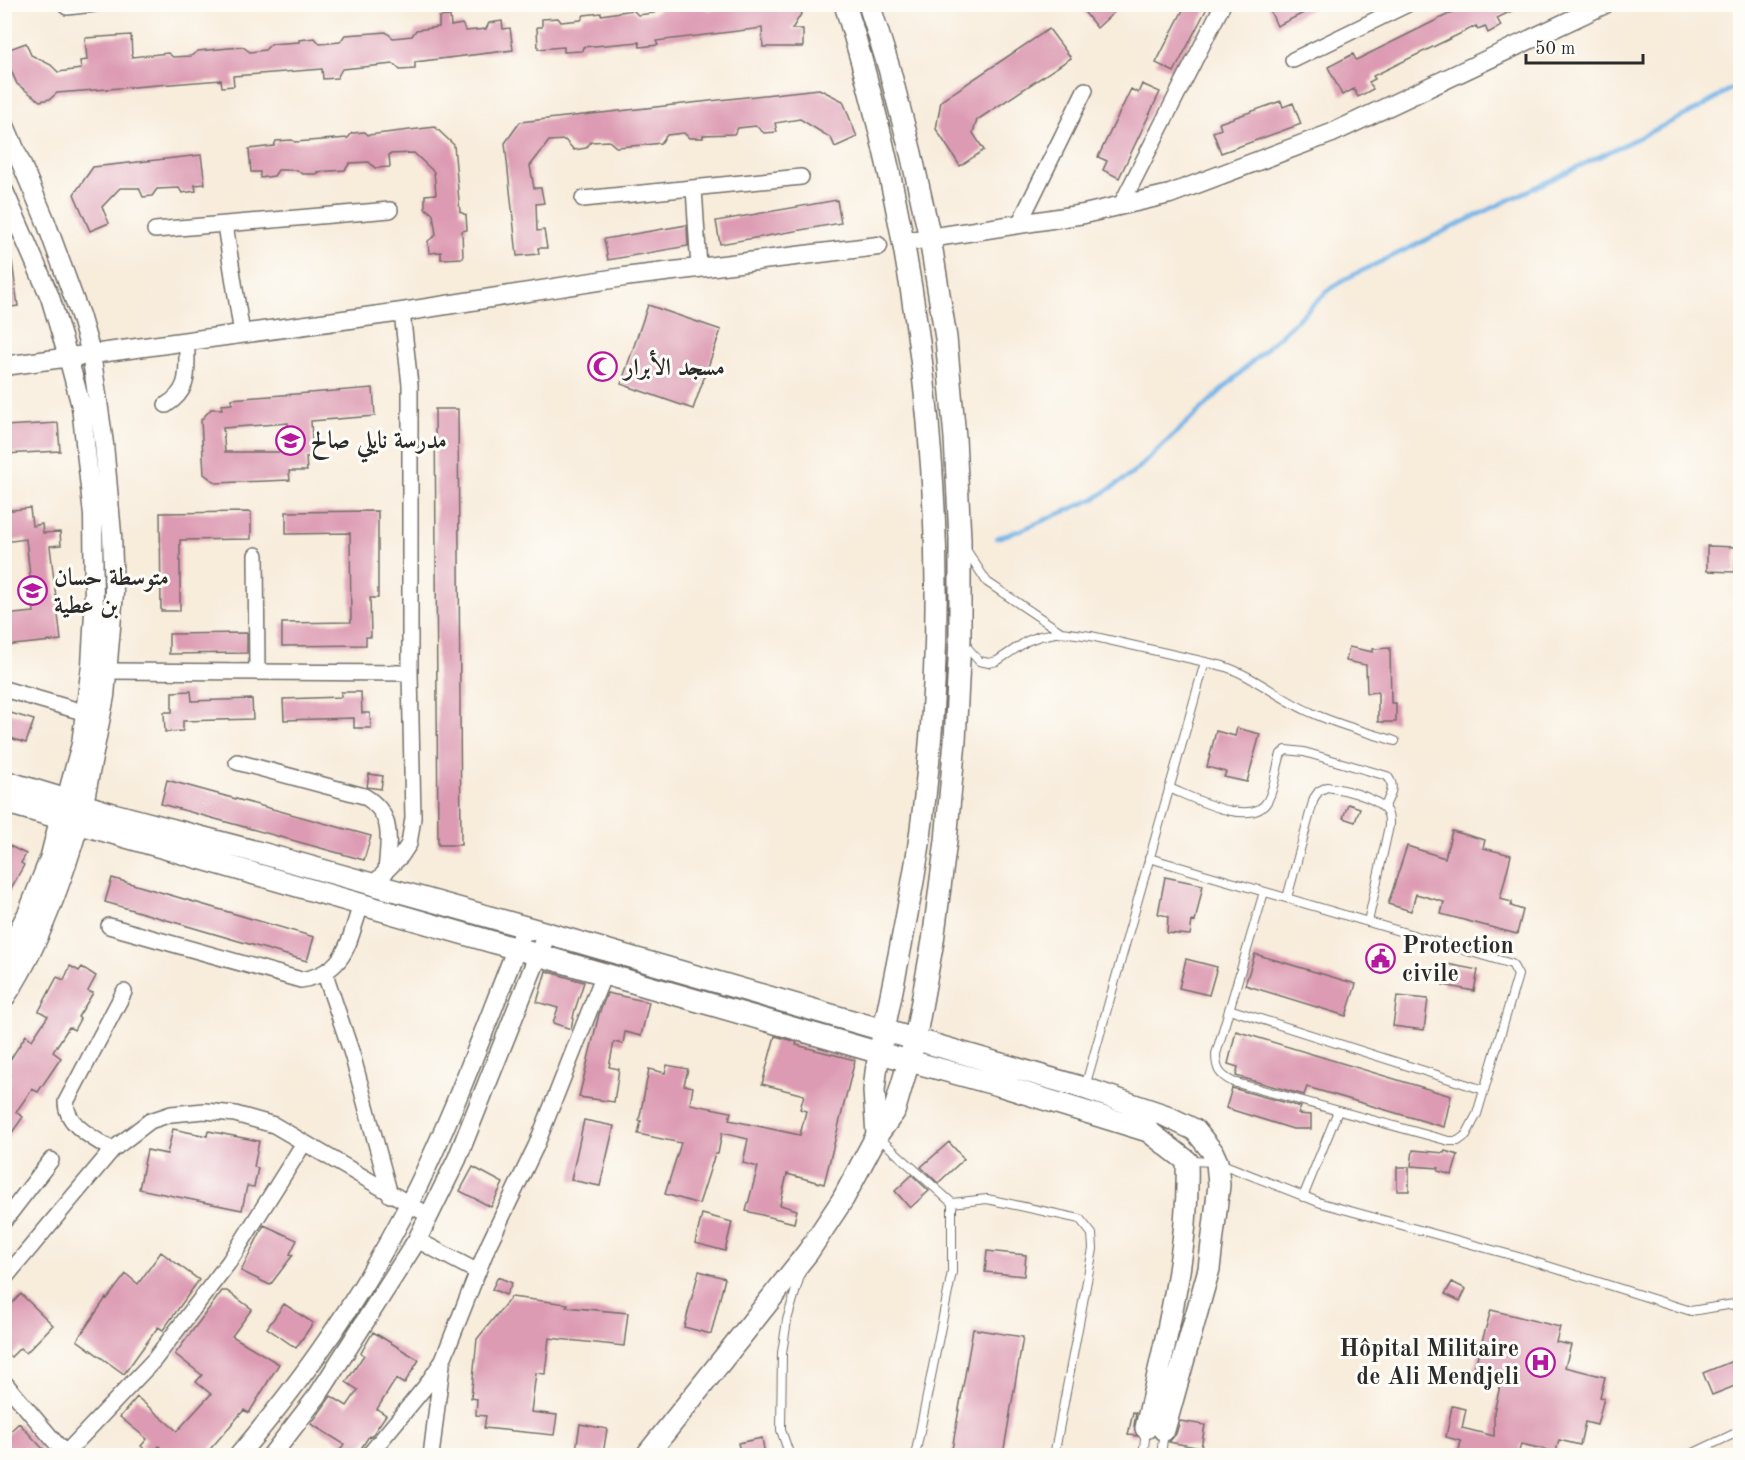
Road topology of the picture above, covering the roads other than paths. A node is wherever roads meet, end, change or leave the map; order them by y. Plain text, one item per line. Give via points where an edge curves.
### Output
1 (94, 4) edge
2 (845, 4) edge
3 (869, 4) edge
4 (1408, 4) edge
5 (1605, 4) edge
6 (1224, 5) edge
7 (67, 7) dead end
8 (1293, 60) dead end
9 (1085, 90) dead end
10 (4, 123) edge
11 (801, 177) dead end
12 (694, 188) junction
13 (4, 190) edge
14 (583, 199) dead end
15 (1121, 206) junction
16 (390, 210) dead end
17 (1019, 224) junction
18 (225, 225) junction
19 (155, 230) dead end
20 (930, 238) junction
21 (904, 242) junction
22 (878, 246) joint
23 (699, 268) junction
24 (402, 312) junction
25 (242, 334) junction
26 (187, 342) junction
27 (91, 353) junction
28 (68, 357) junction
29 (4, 366) edge
30 (166, 405) dead end
31 (960, 539) junction
32 (256, 555) dead end
33 (1061, 632) junction
34 (960, 640) junction
35 (1205, 662) junction
36 (107, 671) junction
37 (257, 672) junction
38 (410, 673) junction
39 (4, 689) edge
40 (86, 712) junction
41 (1395, 741) dead end
42 (237, 762) dead end
43 (4, 781) edge
44 (1169, 788) junction
45 (4, 802) edge
46 (1384, 808) junction
47 (72, 812) junction
48 (1149, 858) junction
49 (379, 879) junction
50 (1264, 892) junction
51 (1287, 898) junction
52 (361, 905) junction
53 (1368, 922) junction
54 (109, 926) dead end
55 (525, 927) junction
56 (547, 933) junction
57 (517, 948) junction
58 (539, 954) junction
59 (4, 959) edge
60 (325, 974) junction
61 (604, 974) junction
62 (124, 992) dead end
63 (4, 997) edge
64 (1229, 1009) junction
65 (884, 1032) junction
66 (915, 1040) junction
67 (879, 1053) junction
68 (908, 1061) junction
69 (1084, 1088) junction
70 (1484, 1090) junction
71 (1338, 1111) junction
72 (877, 1136) junction
73 (304, 1143) junction
74 (111, 1150) junction
75 (51, 1160) dead end
76 (1187, 1161) junction
77 (1217, 1162) junction
78 (390, 1195) junction
79 (1303, 1197) junction
80 (952, 1203) junction
81 (408, 1206) junction
82 (430, 1216) junction
83 (4, 1221) edge
84 (417, 1240) junction
85 (808, 1252) junction
86 (7, 1270) edge
87 (478, 1272) junction
88 (1740, 1303) edge
89 (442, 1362) junction
90 (4, 1382) edge
91 (1155, 1429) junction
92 (1740, 1431) edge
93 (66, 1455) edge
94 (238, 1455) edge
95 (271, 1455) edge
96 (368, 1455) edge
97 (431, 1455) edge
98 (646, 1455) edge
99 (790, 1455) edge
100 (915, 1455) edge
101 (1054, 1455) edge
102 (1143, 1455) edge
103 (1161, 1455) edge
104 (1687, 1455) edge

1 - 7 street
2 - 21 main road via 866,72
3 - 20 main road via 912,153
4 - 8 street
5 - 15 street via 1332,132 1179,191
6 - 15 street
9 - 17 street
10 - 27 street via 44,217
11 - 12 street
12 - 14 street
12 - 23 street
13 - 28 street via 50,297
15 - 17 street
16 - 18 street
17 - 20 street
18 - 19 street
18 - 25 street
20 - 21 street
20 - 31 main road via 946,338
21 - 22 street
21 - 65 main road via 920,340 930,439 935,638 920,836
22 - 23 street
23 - 24 street
24 - 25 street
24 - 38 street via 410,385
25 - 26 street
26 - 27 street
26 - 30 street via 185,382 177,398
27 - 28 street
27 - 36 street via 112,534 114,593
28 - 29 street
28 - 40 street via 81,406 93,515 94,612
31 - 33 lane via 987,582
31 - 34 main road
32 - 37 street
33 - 34 lane via 1027,641 989,663 979,661
33 - 35 lane
34 - 66 main road via 946,841
35 - 41 lane via 1239,671 1311,713
35 - 44 lane
36 - 37 street
36 - 47 street via 103,706
37 - 38 street
38 - 49 street via 412,831 405,850
39 - 40 street
40 - 47 street
42 - 49 street via 373,801 381,809 388,828
43 - 47 main road
44 - 46 lane via 1221,808 1258,811 1268,800 1281,754 1286,750 1387,776 1392,789
44 - 48 lane
45 - 47 main road
46 - 51 lane via 1343,790 1328,787 1319,791
46 - 53 lane via 1389,826
47 - 49 main road
47 - 52 main road
47 - 59 main road via 29,913
47 - 63 main road via 47,912 17,979
48 - 50 lane
48 - 69 lane
49 - 55 main road
50 - 51 lane
50 - 64 lane
51 - 53 lane
52 - 57 main road
52 - 60 street via 343,956
53 - 70 lane via 1512,964 1518,975
54 - 60 street via 292,979
55 - 56 main road
55 - 57 street
56 - 58 street
56 - 65 main road
57 - 58 main road
57 - 81 street
58 - 61 main road
58 - 82 street via 457,1159
60 - 78 street via 352,1054
61 - 67 main road
61 - 87 street via 536,1146
62 - 74 street via 66,1102 66,1111 75,1124
64 - 70 lane
64 - 71 lane via 1216,1054 1221,1077
65 - 66 main road
65 - 67 main road
66 - 68 main road
66 - 69 main road
67 - 68 main road
67 - 72 main road via 874,1091
68 - 72 main road via 894,1112
68 - 76 main road via 1148,1131
69 - 77 main road via 1164,1115 1195,1130
70 - 71 lane via 1477,1114 1466,1135 1458,1141
71 - 79 lane
72 - 80 lane
72 - 85 main road
73 - 74 street via 274,1125 235,1114 205,1111 171,1114 150,1121
73 - 78 street
73 - 93 street via 229,1262 154,1360
74 - 86 street
75 - 83 street
76 - 77 lane
76 - 91 main road via 1186,1223
77 - 79 lane
77 - 91 main road via 1219,1185 1209,1269
78 - 81 street
79 - 88 lane via 1522,1258 1691,1311
80 - 100 lane via 952,1272
80 - 101 lane via 987,1199 1080,1219 1092,1234 1093,1249
81 - 82 street
81 - 94 street via 324,1344 269,1420
82 - 84 street
84 - 87 street
84 - 95 street via 318,1395
85 - 98 main road
85 - 99 lane via 787,1320 782,1353 781,1430
87 - 89 street
89 - 96 street via 426,1387
89 - 97 street
90 - 93 street
91 - 102 lane
91 - 103 lane
92 - 104 lane

